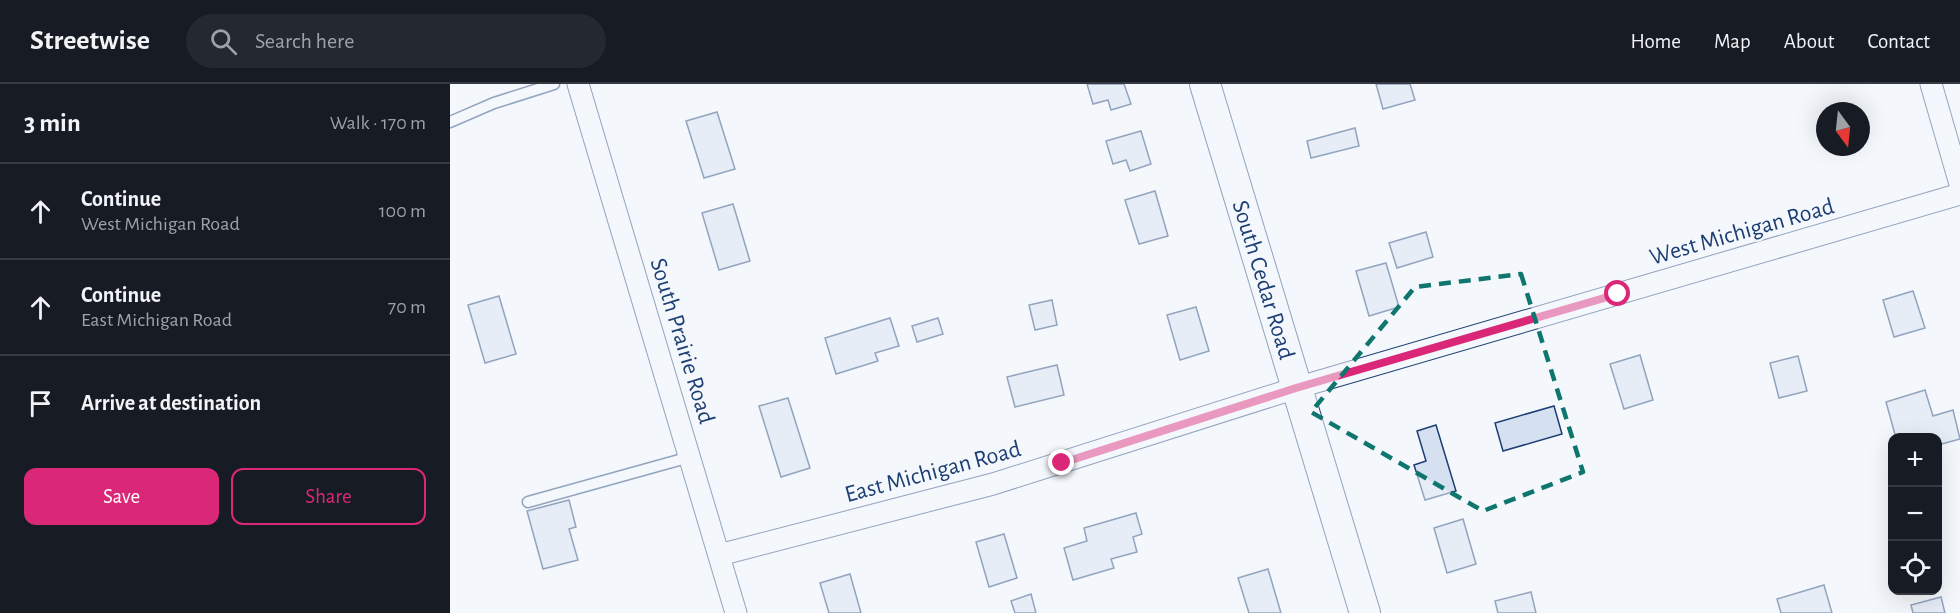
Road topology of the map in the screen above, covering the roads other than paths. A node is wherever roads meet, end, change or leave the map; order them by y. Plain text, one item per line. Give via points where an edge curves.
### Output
1 (554, 84) edge
2 (578, 84) edge
3 (1205, 84) edge
4 (1931, 84) edge
5 (450, 122) edge
6 (1960, 184) edge
7 (1960, 194) edge
8 (1296, 388) junction
9 (690, 457) junction
10 (528, 502) dead end
11 (719, 555) junction
12 (736, 613) edge
13 (1365, 613) edge

1 - 5 lane
2 - 9 street, South Prairie Road
3 - 8 main road, South Cedar Road
4 - 6 street
7 - 8 street, West Michigan Road
8 - 11 street, East Michigan Road via 993,484
8 - 13 main road, South Cedar Road
9 - 10 lane
9 - 11 street, South Prairie Road
11 - 12 street, South Prairie Road

